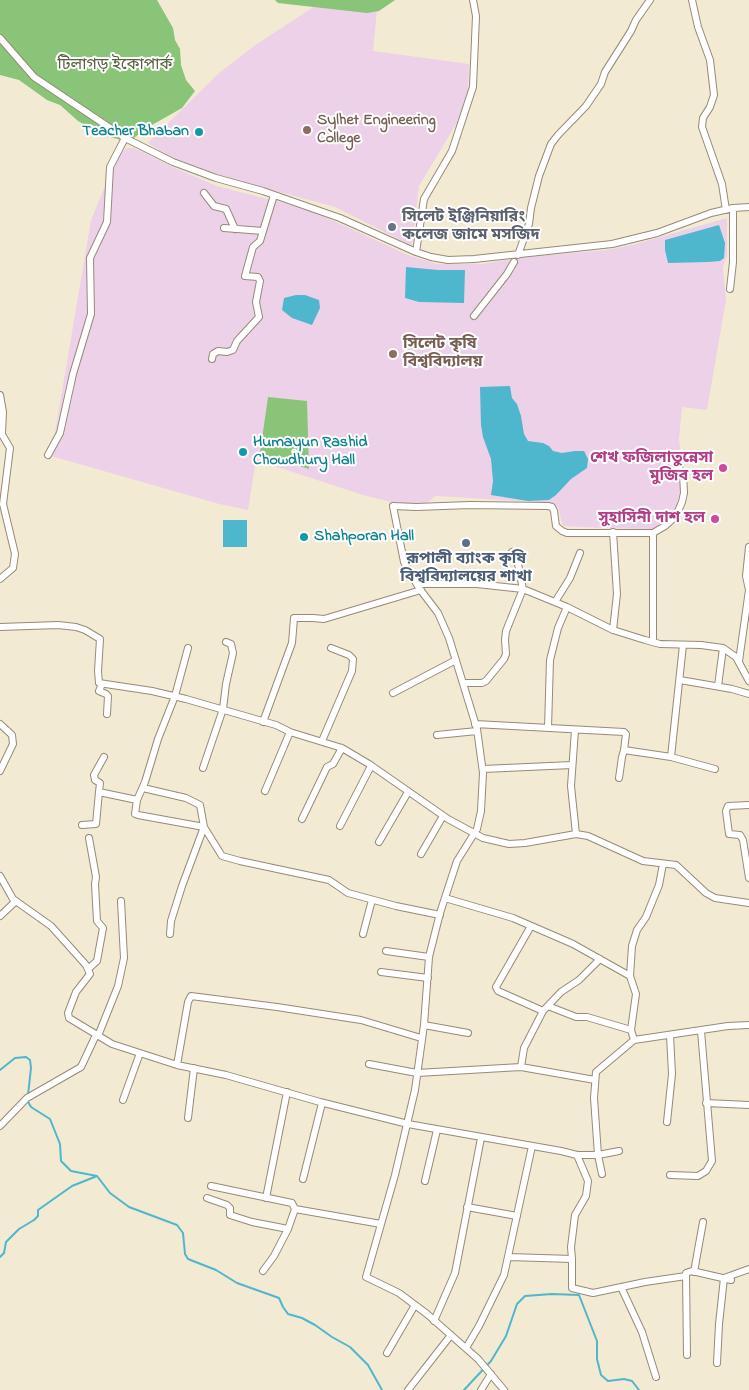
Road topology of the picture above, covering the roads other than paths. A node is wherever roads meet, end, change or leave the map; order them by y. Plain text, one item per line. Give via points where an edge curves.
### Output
1 (473, 0) edge
2 (650, 0) edge
3 (692, 0) edge
4 (0, 38) edge
5 (125, 138) junction
6 (204, 193) dead end
7 (274, 195) junction
8 (749, 207) edge
9 (729, 209) junction
10 (224, 228) dead end
11 (235, 229) junction
12 (263, 231) junction
13 (416, 252) junction
14 (518, 255) junction
15 (514, 262) dead end
16 (730, 290) dead end
17 (474, 316) dead end
18 (212, 360) dead end
19 (0, 395) edge
20 (1, 432) edge
21 (48, 455) dead end
22 (666, 459) dead end
23 (612, 532) junction
24 (653, 533) junction
25 (749, 547) edge
26 (512, 552) dead end
27 (580, 553) dead end
28 (0, 578) edge
29 (419, 587) junction
30 (522, 589) junction
31 (555, 602) junction
32 (568, 607) junction
33 (0, 627) edge
34 (613, 630) junction
35 (226, 642) dead end
36 (653, 642) junction
37 (683, 645) junction
38 (188, 648) dead end
39 (331, 648) dead end
40 (723, 648) junction
41 (456, 660) junction
42 (739, 663) junction
43 (680, 680) junction
44 (749, 681) edge
45 (463, 683) junction
46 (102, 684) junction
47 (718, 686) junction
48 (393, 693) dead end
49 (749, 694) edge
50 (175, 696) junction
51 (223, 710) junction
52 (107, 714) dead end
53 (264, 722) junction
54 (0, 724) edge
55 (476, 728) junction
56 (548, 728) junction
57 (575, 730) junction
58 (290, 732) junction
59 (437, 734) dead end
60 (322, 741) junction
61 (342, 748) junction
62 (624, 750) junction
63 (104, 757) dead end
64 (671, 757) junction
65 (572, 765) junction
66 (371, 766) junction
67 (203, 768) dead end
68 (483, 769) junction
69 (715, 769) dead end
70 (0, 771) edge
71 (619, 778) dead end
72 (142, 788) junction
73 (265, 790) dead end
74 (99, 792) junction
75 (408, 792) junction
76 (137, 800) junction
77 (749, 806) edge
78 (443, 816) junction
79 (302, 819) dead end
80 (82, 825) dead end
81 (340, 826) dead end
82 (204, 827) junction
83 (576, 834) junction
84 (473, 835) junction
85 (89, 838) dead end
86 (378, 842) dead end
87 (422, 854) dead end
88 (662, 864) junction
89 (0, 876) edge
90 (749, 878) edge
91 (445, 898) junction
92 (372, 900) junction
93 (16, 901) junction
94 (121, 901) dead end
95 (749, 903) edge
96 (440, 915) junction
97 (0, 916) edge
98 (531, 926) junction
99 (170, 934) dead end
100 (363, 934) dead end
101 (386, 951) dead end
102 (429, 957) junction
103 (600, 959) junction
104 (88, 970) junction
105 (381, 972) dead end
106 (630, 976) junction
107 (428, 978) junction
108 (546, 1008) junction
109 (424, 1025) junction
110 (749, 1025) edge
111 (631, 1030) junction
112 (700, 1031) junction
113 (468, 1033) dead end
114 (97, 1035) junction
115 (670, 1035) junction
116 (421, 1038) junction
117 (634, 1040) junction
118 (140, 1053) junction
119 (369, 1064) dead end
120 (176, 1065) junction
121 (521, 1067) junction
122 (194, 1068) junction
123 (417, 1073) junction
124 (595, 1080) junction
125 (287, 1092) junction
126 (123, 1100) dead end
127 (322, 1102) junction
128 (706, 1103) junction
129 (749, 1105) edge
130 (188, 1118) dead end
131 (667, 1122) dead end
132 (408, 1124) junction
133 (0, 1126) edge
134 (437, 1130) junction
135 (481, 1138) junction
136 (532, 1146) junction
137 (619, 1151) dead end
138 (578, 1155) junction
139 (598, 1155) junction
140 (602, 1174) dead end
141 (670, 1174) dead end
142 (303, 1179) dead end
143 (426, 1181) dead end
144 (211, 1186) dead end
145 (207, 1198) dead end
146 (266, 1198) junction
147 (467, 1207) junction
148 (295, 1209) junction
149 (517, 1216) junction
150 (703, 1222) dead end
151 (381, 1224) junction
152 (288, 1229) junction
153 (509, 1257) junction
154 (572, 1259) junction
155 (749, 1269) edge
156 (263, 1271) dead end
157 (694, 1272) junction
158 (686, 1276) junction
159 (727, 1279) junction
160 (621, 1287) junction
161 (415, 1305) junction
162 (434, 1321) junction
163 (452, 1335) junction
164 (466, 1348) junction
165 (387, 1353) dead end
166 (687, 1355) dead end
167 (718, 1363) dead end
168 (491, 1374) junction
169 (656, 1377) dead end
170 (408, 1390) edge
171 (481, 1390) edge
172 (504, 1390) edge

1 - 13 street via 476,16 473,88 452,151 424,199
2 - 14 street via 586,106 551,144 542,165 529,224
3 - 9 street via 710,60 714,95 702,127
4 - 5 street via 34,77
5 - 7 street via 173,162
5 - 21 street via 110,167 107,222 90,258 91,314 60,432
6 - 11 street via 214,206 226,209
7 - 12 street
7 - 13 street via 340,218
8 - 9 street
9 - 14 street via 612,244
9 - 16 street via 733,262
10 - 11 street
11 - 12 street
12 - 18 street via 260,241 253,247 245,276 258,277 260,281 256,302 259,317 233,350 218,351
13 - 14 street via 448,260
15 - 17 street
19 - 20 street via 3,412
20 - 28 street via 10,448 3,504 15,554 13,568
22 - 24 street via 684,474 684,493 676,516
23 - 24 street
23 - 29 street via 562,531 556,526 554,511 548,506 393,506 404,562
23 - 34 street via 617,594
24 - 36 street
25 - 42 street via 746,576 749,590
26 - 30 street via 517,559
27 - 31 street
29 - 30 street via 477,584
29 - 41 street via 438,613
29 - 53 street via 324,620 294,618 292,643
30 - 31 street
30 - 45 street via 506,631 504,659 486,681
31 - 32 street
32 - 34 street
32 - 56 street via 558,628 550,660
33 - 46 street via 58,625 85,630 100,639 98,671 99,683
34 - 36 street
35 - 51 street via 231,644 233,653
36 - 37 street
37 - 40 street
37 - 43 street
38 - 50 street
39 - 60 street via 353,659 352,672
40 - 42 street
40 - 47 street
41 - 45 street
41 - 48 street
42 - 44 street
43 - 47 street
43 - 64 street
45 - 55 street
46 - 50 street
46 - 52 street via 99,691 108,696
47 - 49 street
50 - 51 street
50 - 72 street
51 - 53 street
51 - 67 street
53 - 58 street
54 - 70 street via 12,735 13,744
55 - 56 street
55 - 59 street
55 - 68 street
56 - 57 street
57 - 62 street via 626,732
57 - 65 street
58 - 60 street
58 - 73 street
60 - 61 street
61 - 66 street
61 - 79 street via 333,764 327,767
62 - 64 street
62 - 71 street
63 - 74 street via 94,775 100,784
64 - 69 street
65 - 68 street
65 - 83 street via 571,797
66 - 75 street
66 - 81 street
68 - 84 street via 481,810
72 - 76 street
72 - 82 street via 186,798 200,805
74 - 76 street
74 - 80 street via 96,824
75 - 78 street
75 - 86 street
76 - 82 street via 135,814
77 - 90 street via 728,806 726,811 729,834 742,837
78 - 84 street
78 - 87 street
82 - 92 street via 222,856 329,880 348,893
82 - 99 street via 171,920
83 - 84 street via 509,844
83 - 88 street via 588,836 643,861
84 - 91 street via 457,861
85 - 104 street via 96,878 96,921 103,928 97,961
88 - 95 street via 676,865 715,898
88 - 106 street via 659,885 632,946
89 - 93 street
91 - 96 street
91 - 98 street
92 - 96 street
92 - 100 street
93 - 97 street
93 - 104 street via 51,926
94 - 114 street via 124,958 118,986
96 - 102 street
98 - 103 street
98 - 108 street via 496,987 498,991
101 - 102 street
102 - 107 street
103 - 106 street
103 - 108 street
104 - 114 street via 90,974 76,992 68,1013 69,1018
105 - 107 street
106 - 111 street via 636,994
107 - 109 street
108 - 111 street
108 - 121 street via 524,1048
109 - 113 street
109 - 116 street
110 - 112 street
111 - 117 street
112 - 115 street
112 - 128 street
114 - 118 street via 112,1044
114 - 133 street via 81,1067 27,1098
115 - 117 street
115 - 131 street via 672,1074
116 - 120 street via 361,1020 191,996
116 - 123 street
117 - 124 street via 596,1072
118 - 120 street
118 - 126 street
119 - 123 street
120 - 122 street
121 - 123 street
121 - 124 street
122 - 125 street
122 - 130 street
123 - 132 street
124 - 139 street
125 - 127 street
125 - 146 street
127 - 132 street
127 - 142 street
128 - 129 street
128 - 141 street via 712,1157 709,1168 698,1176
132 - 134 street
132 - 151 street
134 - 135 street
134 - 143 street
135 - 136 street
135 - 147 street
136 - 138 street
136 - 149 street
137 - 139 street
138 - 139 street
138 - 154 street via 588,1181 586,1196 575,1215
139 - 140 street
144 - 146 street
145 - 152 street via 227,1205 230,1215
146 - 148 street via 292,1203
147 - 149 street
147 - 162 street via 455,1273
148 - 151 street
148 - 152 street
149 - 153 street
150 - 157 street
151 - 161 street via 366,1277 399,1292
152 - 156 street
153 - 154 street
153 - 164 street via 494,1297
154 - 160 street via 572,1288 594,1293
155 - 159 street
157 - 158 street via 686,1273
157 - 159 street
158 - 160 street
158 - 166 street
159 - 167 street via 719,1324
160 - 169 street via 642,1332
161 - 162 street
161 - 165 street
162 - 163 street
163 - 164 street
163 - 170 street
164 - 168 street
168 - 171 street
168 - 172 street

